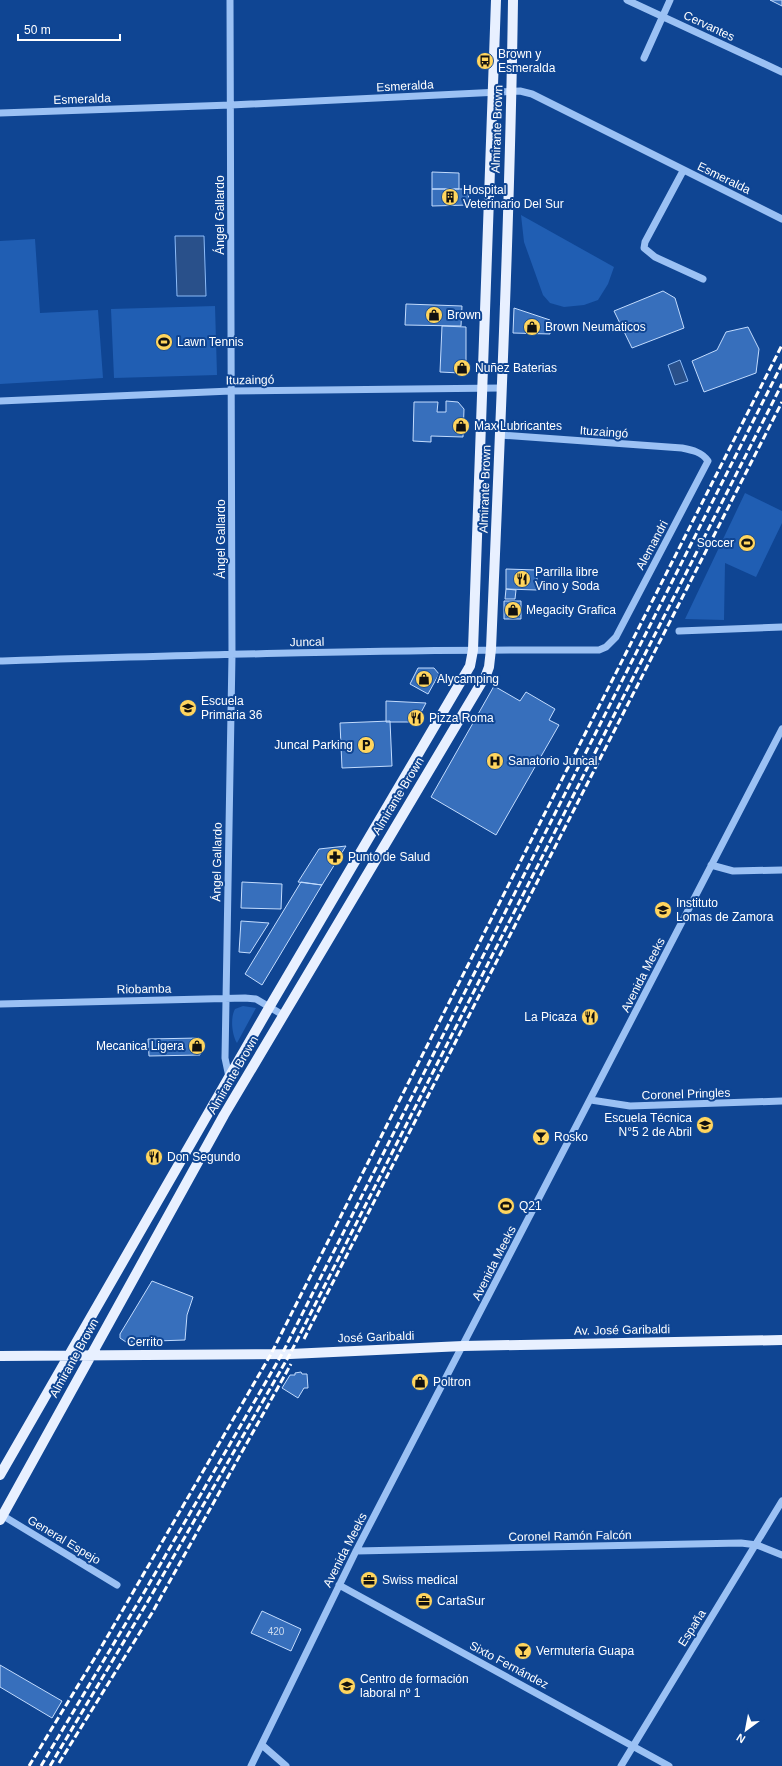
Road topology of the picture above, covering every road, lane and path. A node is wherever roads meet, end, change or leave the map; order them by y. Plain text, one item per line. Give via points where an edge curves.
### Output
1 (230, 0) edge
2 (496, 0) edge
3 (513, 0) edge
4 (627, 0) edge
5 (670, 0) edge
6 (663, 16) junction
7 (644, 58) dead end
8 (782, 72) edge
9 (512, 90) junction
10 (494, 93) junction
11 (231, 105) junction
12 (0, 113) edge
13 (683, 171) junction
14 (782, 219) edge
15 (703, 280) dead end
16 (482, 388) junction
17 (501, 388) junction
18 (231, 390) junction
19 (0, 401) edge
20 (500, 435) junction
21 (705, 456) joint
22 (782, 627) edge
23 (679, 631) dead end
24 (612, 643) joint
25 (491, 649) junction
26 (474, 650) junction
27 (232, 654) junction
28 (0, 662) edge
29 (782, 729) edge
30 (711, 865) junction
31 (782, 870) edge
32 (226, 999) junction
33 (0, 1004) edge
34 (270, 1006) junction
35 (283, 1015) junction
36 (230, 1077) junction
37 (591, 1100) junction
38 (782, 1101) edge
39 (782, 1340) edge
40 (463, 1346) junction
41 (290, 1354) joint
42 (69, 1355) junction
43 (91, 1355) junction
44 (0, 1356) edge
45 (0, 1475) edge
46 (782, 1501) edge
47 (1, 1516) edge
48 (757, 1545) junction
49 (356, 1551) junction
50 (782, 1555) edge
51 (118, 1585) dead end
52 (339, 1586) junction
53 (262, 1745) junction
54 (633, 1745) junction
55 (251, 1766) edge
56 (286, 1766) edge
57 (621, 1766) edge
58 (669, 1766) edge

1 - 11 street, Ángel Gallardo
2 - 10 main road, Almirante Brown
3 - 9 main road, Almirante Brown
4 - 6 street, Cervantes
5 - 6 street
6 - 7 street
6 - 8 street, Cervantes
9 - 10 street, Esmeralda
9 - 13 street, Esmeralda via 532,94
9 - 17 main road, Almirante Brown
10 - 11 street, Esmeralda
10 - 16 main road, Almirante Brown
11 - 12 street, Esmeralda
11 - 18 street, Ángel Gallardo
13 - 14 street, Esmeralda
13 - 15 street via 644,248 655,257
16 - 17 street, Ituzaingó
16 - 18 street, Ituzaingó
16 - 26 main road, Almirante Brown
17 - 20 main road, Almirante Brown
18 - 19 street, Ituzaingó
18 - 27 street, Ángel Gallardo
20 - 21 street, Ituzaingó via 682,448
20 - 25 main road, Almirante Brown
21 - 24 street, Alemandri via 708,461 706,466
22 - 23 street
24 - 25 street, Juncal via 599,650
25 - 26 street, Juncal
25 - 35 main road, Almirante Brown via 486,675
26 - 27 street, Juncal
26 - 34 main road, Almirante Brown via 466,675
27 - 28 street, Juncal
27 - 32 street, Ángel Gallardo
29 - 30 street, Avenida Meeks
30 - 31 street via 733,871
30 - 37 street, Avenida Meeks
32 - 33 street, Riobamba
32 - 34 street, Riobamba via 256,999
32 - 36 street, Ángel Gallardo via 225,1058
34 - 35 street, Riobamba
34 - 36 main road, Almirante Brown
35 - 43 main road, Almirante Brown via 220,1122
36 - 42 main road, Almirante Brown
37 - 38 street, Coronel Pringles via 630,1106
37 - 40 street, Avenida Meeks
39 - 40 main road, Av. José Garibaldi
40 - 41 main road, José Garibaldi
40 - 49 street, Avenida Meeks
41 - 43 main road, Cerrito
42 - 43 main road, Cerrito
42 - 44 main road, Cerrito
42 - 45 main road, Almirante Brown
43 - 47 main road, Almirante Brown
46 - 48 street, España
47 - 51 street, General Espejo
48 - 49 street, Coronel Ramón Falcón via 741,1543
48 - 50 street, Coronel Ramón Falcón
48 - 54 street, España
49 - 52 street, Avenida Meeks
52 - 53 street, Avenida Meeks
52 - 54 street, Sixto Fernández
53 - 55 street, Avenida Meeks
53 - 56 street
54 - 57 street, España
54 - 58 street, Sixto Fernández

